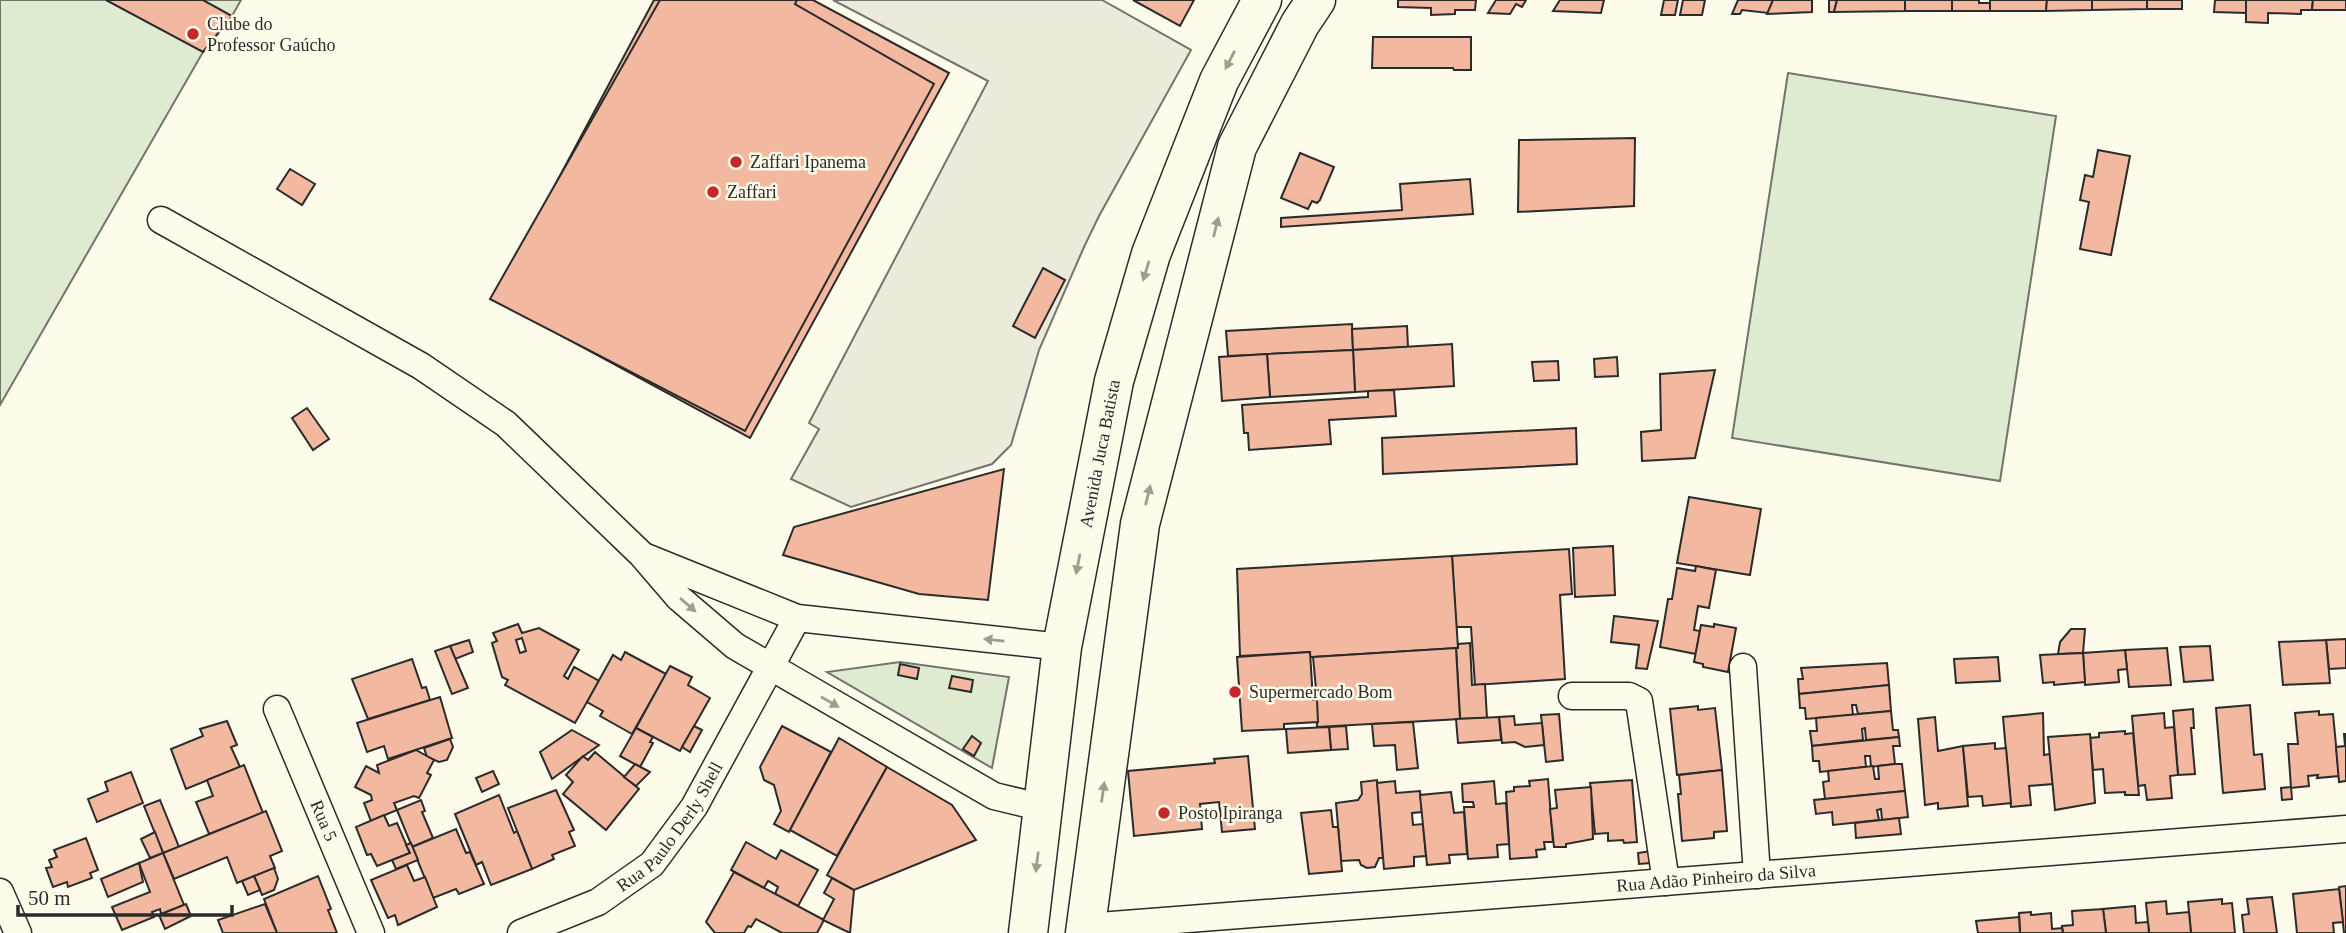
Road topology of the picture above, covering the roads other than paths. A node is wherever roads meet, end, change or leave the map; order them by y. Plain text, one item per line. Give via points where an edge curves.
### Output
1 (1262, 0) edge
2 (1316, 0) edge
3 (161, 220) dead end
4 (642, 555) junction
5 (797, 618) junction
6 (1062, 647) junction
7 (771, 667) junction
8 (1743, 667) dead end
9 (1572, 696) dead end
10 (277, 709) dead end
11 (1044, 808) junction
12 (2346, 829) edge
13 (1757, 875) junction
14 (1667, 882) junction
15 (0, 892) edge
16 (1085, 930) edge
17 (18, 933) edge
18 (371, 933) edge
19 (521, 933) edge
20 (1028, 933) edge

1 -> 6 main road, Avenida Juca Batista via 1219,81 1152,254 1114,381
16 -> 2 main road via 1140,524 1237,147
3 - 4 street via 421,366 506,424
4 - 5 street
4 -> 7 street via 697,614 734,646
6 -> 5 street
5 - 7 street, Rua Paulo Derly Shell
6 - 11 main road, Avenida Juca Batista
7 -> 11 street via 994,796
7 - 19 street, Rua Paulo Derly Shell via 694,807 652,864 598,902
8 - 13 street
9 - 14 street via 1629,696 1639,701
10 - 18 street, Rua 5
11 -> 20 main road, Avenida Juca Batista
12 - 13 street, Rua Adão Pinheiro da Silva
13 - 14 street, Rua Adão Pinheiro da Silva
14 - 16 street, Rua Adão Pinheiro da Silva
15 - 17 street

